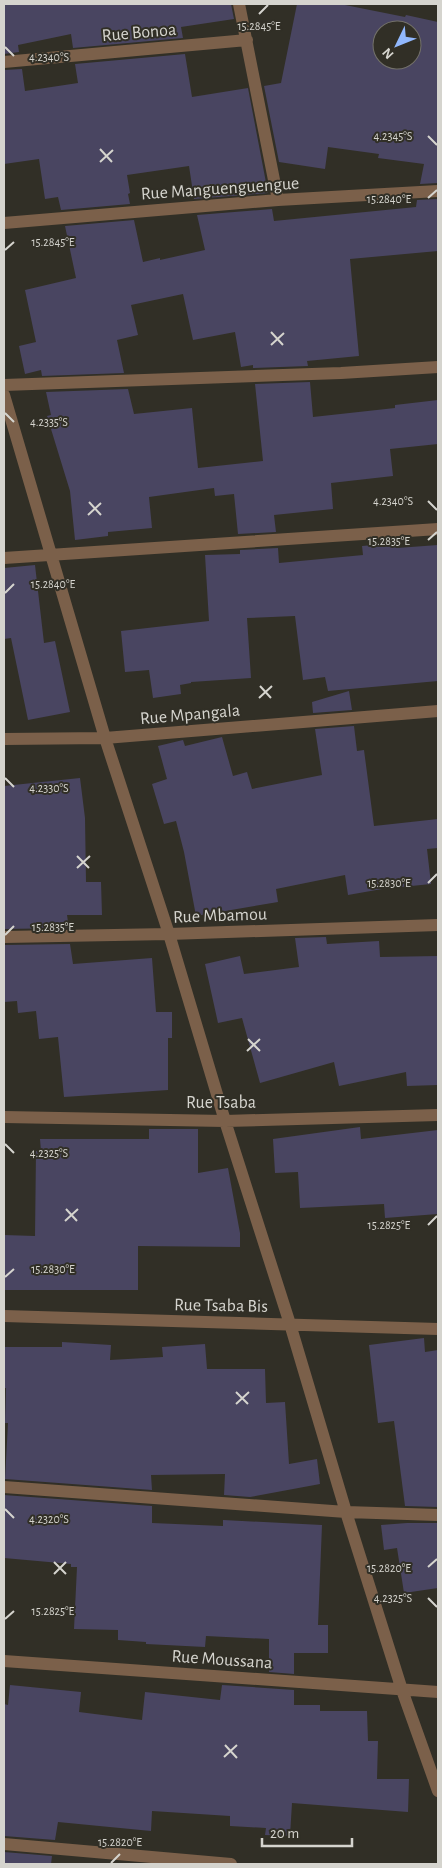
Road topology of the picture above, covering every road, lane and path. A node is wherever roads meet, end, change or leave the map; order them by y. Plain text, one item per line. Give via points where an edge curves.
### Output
1 (239, 4) edge
2 (247, 40) junction
3 (4, 62) edge
4 (438, 191) edge
5 (278, 200) junction
6 (4, 223) edge
7 (438, 367) edge
8 (4, 385) edge
9 (4, 395) edge
10 (438, 529) edge
11 (50, 555) junction
12 (4, 558) edge
13 (438, 711) edge
14 (105, 738) junction
15 (4, 739) edge
16 (438, 925) edge
17 (169, 934) junction
18 (4, 937) edge
19 (438, 1115) edge
20 (4, 1117) edge
21 (225, 1121) junction
22 (4, 1316) edge
23 (290, 1324) junction
24 (438, 1329) edge
25 (4, 1487) edge
26 (346, 1512) junction
27 (438, 1516) edge
28 (4, 1661) edge
29 (402, 1690) junction
30 (438, 1692) edge
31 (438, 1791) edge
32 (4, 1844) edge
33 (231, 1864) edge

1 - 2 street
2 - 3 street, Rue Bonoa
2 - 5 street
4 - 5 street, Rue Manguenguengue
5 - 6 street, Rue Manguenguengue
7 - 8 street
9 - 11 street
10 - 11 street
11 - 12 street
11 - 14 street
13 - 14 street, Rue Mpangala
14 - 15 street, Rue Mpangala
14 - 17 street
16 - 17 street, Rue Mbamou
17 - 18 street, Rue Mbamou
17 - 21 street
19 - 21 street, Rue Tsaba
20 - 21 street, Rue Tsaba
21 - 23 street
22 - 23 street, Rue Tsaba Bis
23 - 24 street, Rue Tsaba Bis
23 - 26 street
25 - 26 street
26 - 27 street
26 - 29 street
28 - 29 street, Rue Moussana
29 - 30 street, Rue Moussana
29 - 31 street
32 - 33 street

